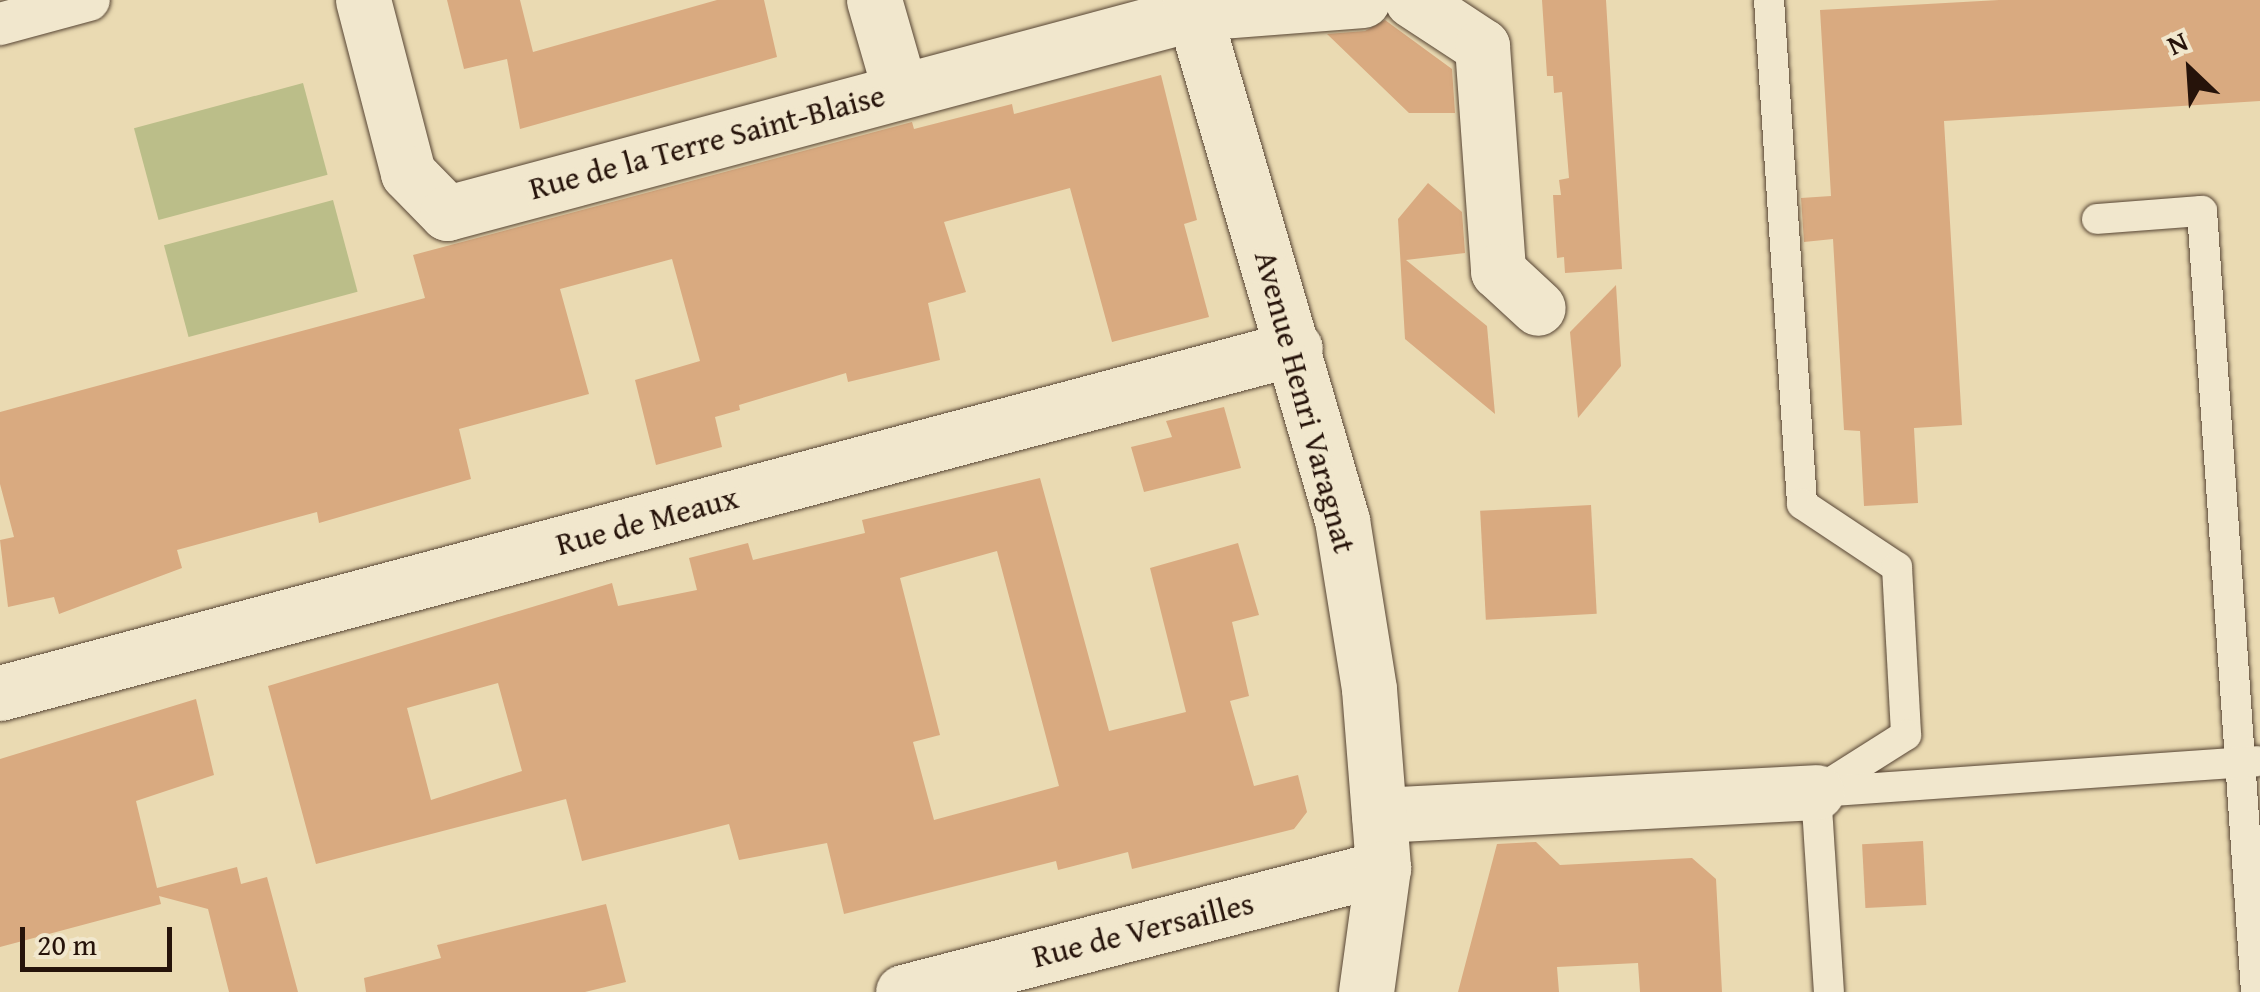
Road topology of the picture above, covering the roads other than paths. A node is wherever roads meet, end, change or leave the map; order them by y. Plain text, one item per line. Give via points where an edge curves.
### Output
1 (89, 0) edge
2 (363, 0) edge
3 (874, 0) edge
4 (1362, 0) edge
5 (1412, 0) edge
6 (1769, 0) edge
7 (1192, 7) edge
8 (0, 24) edge
9 (900, 90) junction
10 (2097, 218) dead end
11 (1538, 308) dead end
12 (1294, 348) junction
13 (0, 693) edge
14 (2250, 762) edge
15 (1816, 792) junction
16 (1381, 842) junction
17 (904, 992) edge
18 (1366, 992) edge
19 (1829, 992) edge
20 (2256, 992) edge

1 - 8 street
2 - 9 street, Rue de la Terre Saint-Blaise via 408,173 446,213
3 - 9 street
4 - 7 street, Rue de la Terre Saint-Blaise
5 - 11 street via 1482,46 1498,270
6 - 15 lane via 1802,504 1898,567 1906,735
7 - 9 street, Rue de la Terre Saint-Blaise
7 - 12 street, Avenue Henri Varagnat
10 - 14 lane via 2202,210
12 - 13 street, Rue de Meaux
12 - 16 street, Avenue Henri Varagnat via 1342,520 1369,689
14 - 15 lane
14 - 20 lane
15 - 16 street, Rue de Versailles
15 - 19 lane
16 - 17 street, Rue de Versailles
16 - 18 street, Avenue Henri Varagnat

